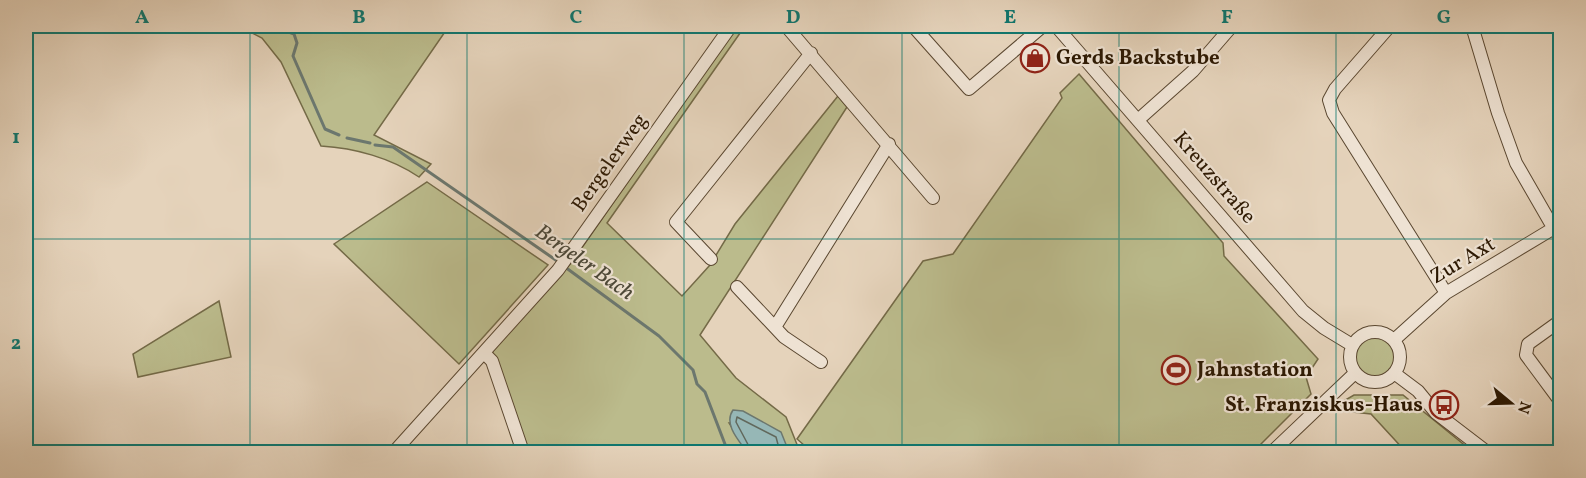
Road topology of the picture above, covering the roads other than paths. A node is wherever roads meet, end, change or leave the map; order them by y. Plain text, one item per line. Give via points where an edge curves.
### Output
1 (731, 26) edge
2 (786, 26) edge
3 (913, 26) edge
4 (1043, 26) edge
5 (1056, 26) edge
6 (1232, 26) edge
7 (1390, 26) edge
8 (1472, 26) edge
9 (811, 53) junction
10 (1138, 120) junction
11 (889, 144) junction
12 (933, 198) dead end
13 (1557, 227) edge
14 (711, 259) dead end
15 (737, 287) dead end
16 (1446, 292) junction
17 (1560, 321) edge
18 (775, 327) junction
19 (1394, 340) junction
20 (1352, 345) junction
21 (484, 353) junction
22 (821, 362) dead end
23 (1355, 373) junction
24 (1394, 374) junction
25 (1560, 401) edge
26 (394, 453) edge
27 (523, 453) edge
28 (1272, 453) edge
29 (1487, 453) edge

1 - 21 street, Bergelerweg via 558,270
2 - 9 street
3 - 4 street via 969,90
5 - 10 street, Kreuzstraße
6 - 10 street via 1193,71
7 - 16 street via 1329,100 1333,113
8 - 13 street via 1516,163
9 - 11 street
9 - 14 street via 676,222
10 - 20 street, Kreuzstraße via 1303,311
11 - 12 street
11 - 18 street
13 - 16 street, Zur Axt
15 - 18 street
16 - 19 street, Zur Axt
17 - 25 street via 1528,344 1526,355
18 - 22 street
19 - 20 street via 1374,331 1360,336
19 - 24 street via 1400,360
20 - 23 street via 1349,360
21 - 26 street, Bergelerweg
21 - 27 street via 492,361
23 - 24 street via 1362,379 1379,382
23 - 28 street
24 - 29 street

